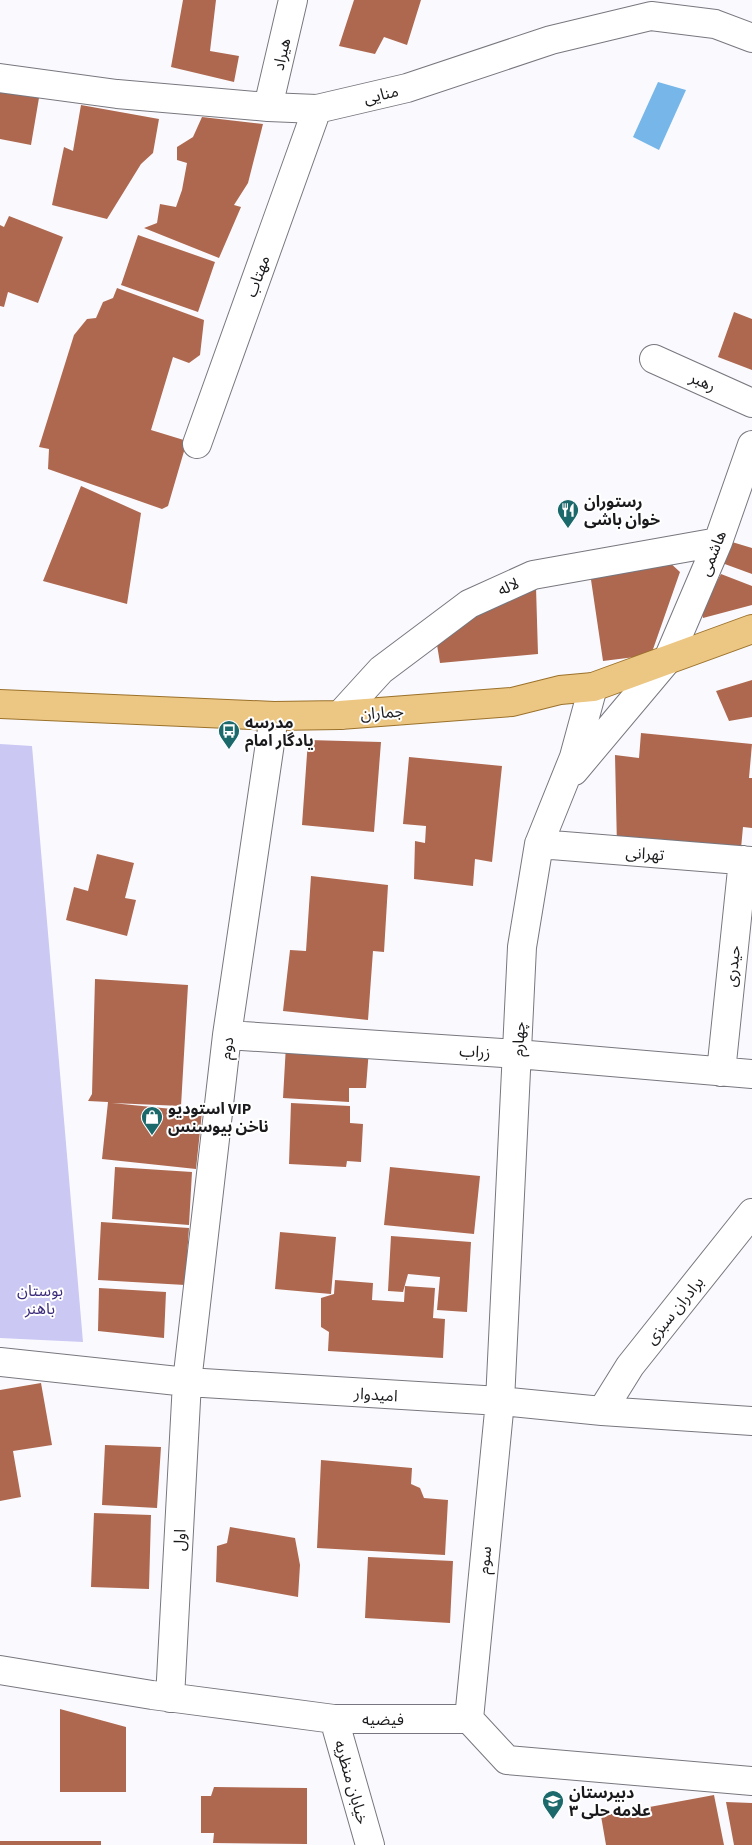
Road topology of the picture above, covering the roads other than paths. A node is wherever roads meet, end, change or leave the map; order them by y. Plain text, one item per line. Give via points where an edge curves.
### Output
1 (294, 0) edge
2 (653, 8) edge
3 (752, 38) edge
4 (0, 78) edge
5 (268, 107) junction
6 (317, 109) junction
7 (654, 359) dead end
8 (752, 403) edge
9 (197, 444) dead end
10 (752, 445) edge
11 (718, 542) junction
12 (752, 629) edge
13 (668, 659) junction
14 (593, 686) junction
15 (0, 704) edge
16 (340, 715) junction
17 (274, 716) junction
18 (563, 784) junction
19 (539, 844) junction
20 (747, 861) edge
21 (227, 1035) junction
22 (517, 1054) junction
23 (721, 1072) junction
24 (752, 1074) edge
25 (752, 1213) edge
26 (0, 1362) edge
27 (187, 1382) junction
28 (500, 1402) junction
29 (602, 1412) junction
30 (752, 1421) edge
31 (0, 1670) edge
32 (170, 1698) junction
33 (334, 1719) junction
34 (469, 1720) junction
35 (752, 1781) edge
36 (370, 1845) edge

1 - 5 street, هیراد
2 - 3 street, منایی via 715,24
2 - 6 street, منایی via 407,88
4 - 5 street, منایی via 117,94
5 - 6 street, منایی
6 - 9 street, مهتاب
7 - 8 street, رهبر
10 - 11 street, هاشمی
11 - 13 street, هاشمی
11 - 16 street, لاله via 533,575 469,604 380,670
12 - 13 main road, جماران
13 - 14 main road, جماران
13 - 18 street, هاشمی
14 - 16 main road, جماران via 512,702
14 - 18 street, چهارم via 574,757
15 - 17 main road, جماران
16 - 17 main road, جماران
17 - 21 street, دوم
18 - 19 street, چهارم
19 - 20 street, تهرانی
19 - 22 street, چهارم via 522,947
20 - 23 street, حیدری
21 - 22 street, زراب
21 - 27 street, دوم
22 - 23 street, زراب
22 - 28 street, چهارم
23 - 24 street, زراب
25 - 29 street, برادران سبزی via 630,1366
26 - 27 street, امیدوار
27 - 28 street, امیدوار
27 - 32 street, اول
28 - 29 street, امیدوار
28 - 34 street, سوم
29 - 30 street, امیدوار
31 - 32 street, فیضیه
32 - 33 street, فیضیه
33 - 34 street, فیضیه
33 - 36 street, خیابان منظریه
34 - 35 street via 507,1760

